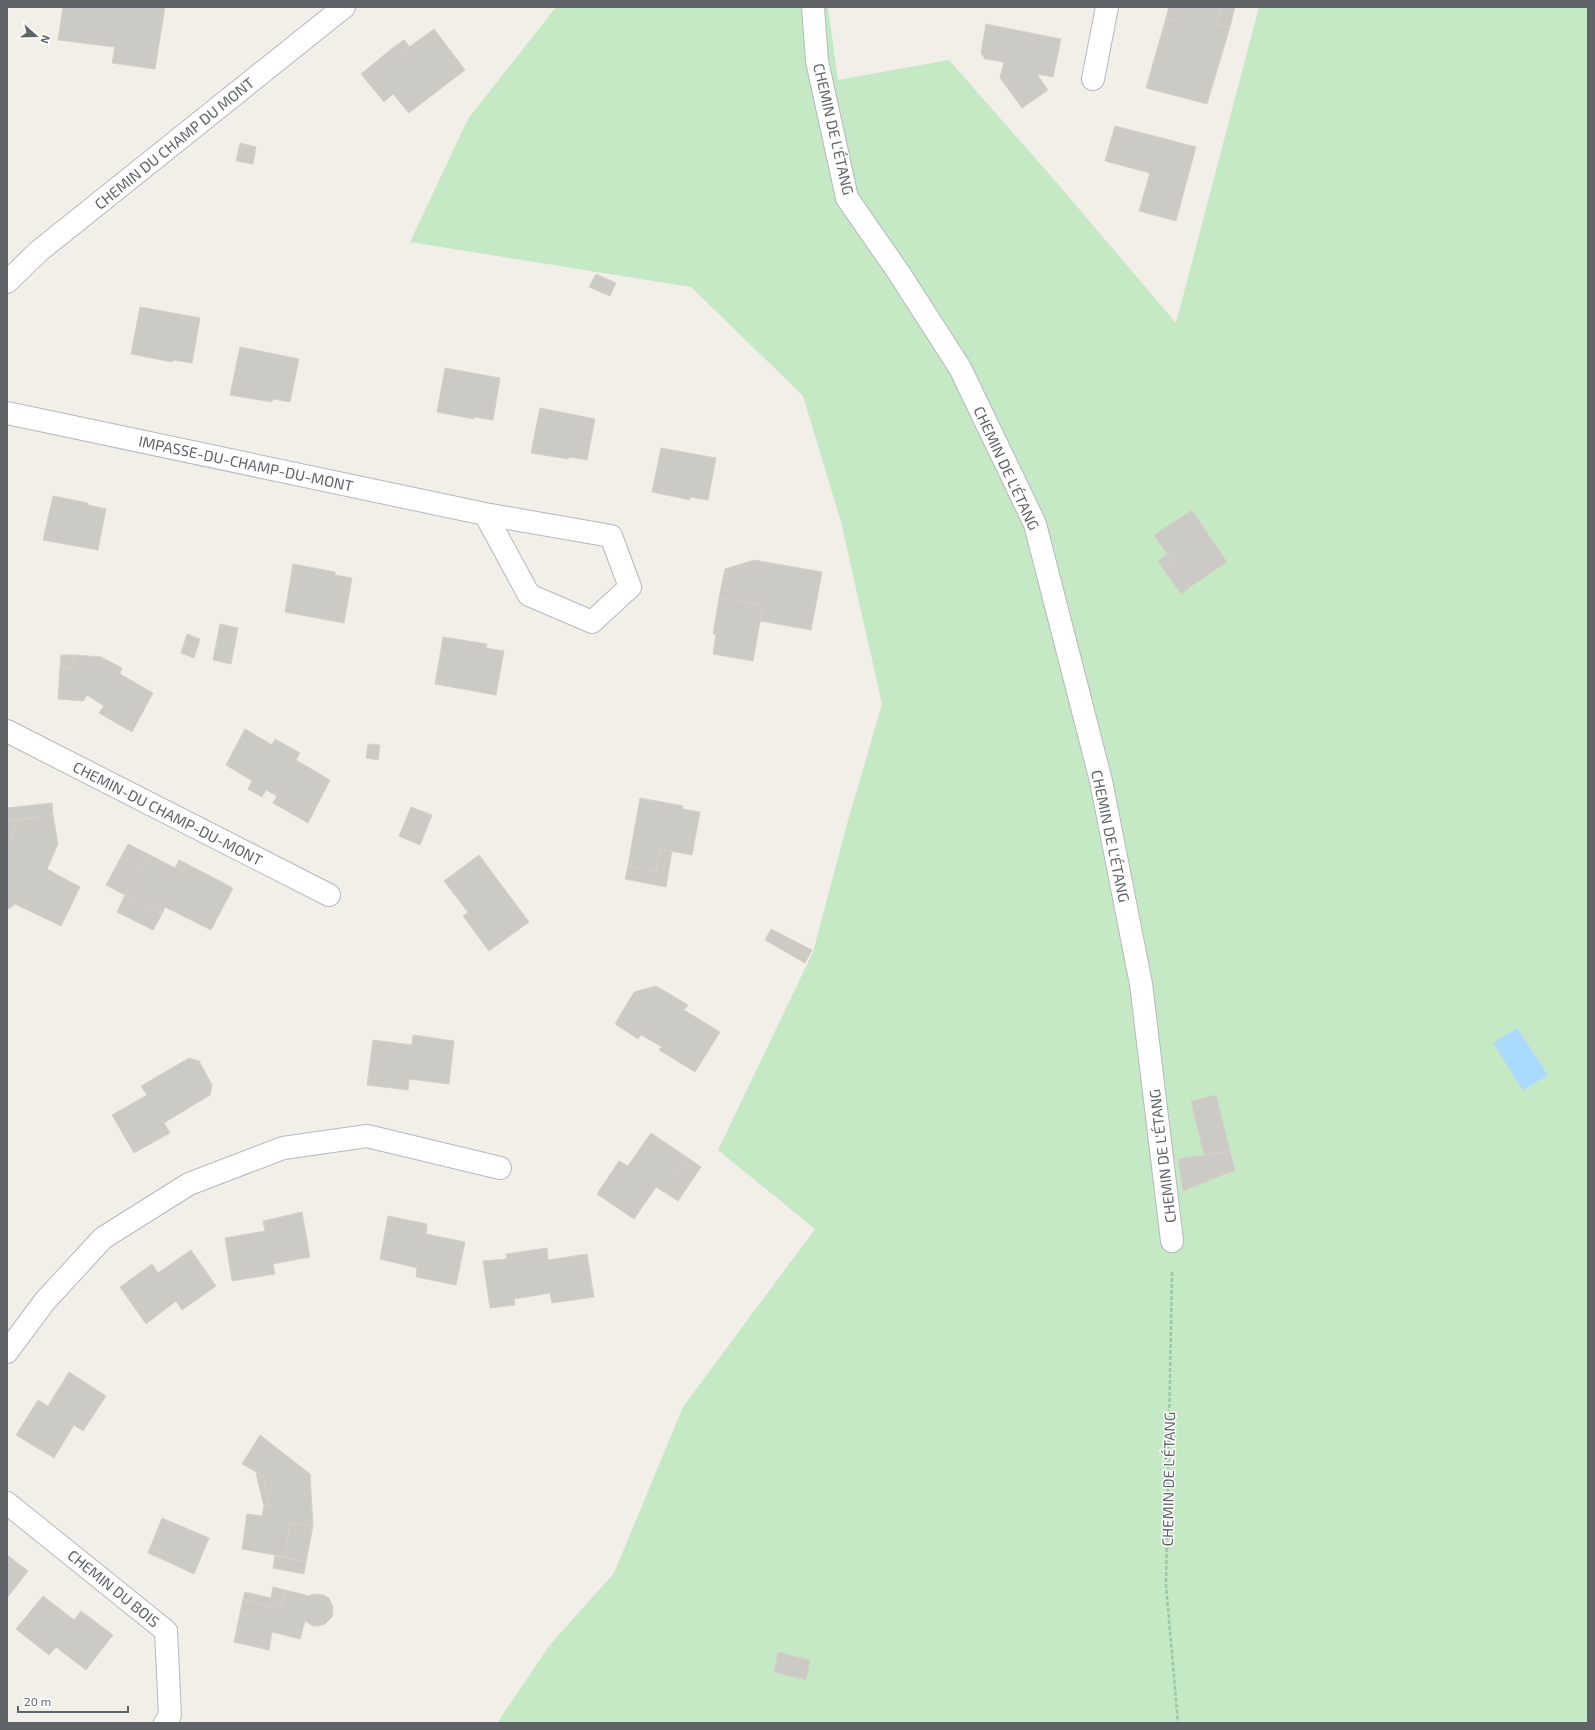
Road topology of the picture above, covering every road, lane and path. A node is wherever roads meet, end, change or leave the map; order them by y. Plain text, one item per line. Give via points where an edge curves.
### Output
1 (344, 7) edge
2 (813, 7) edge
3 (1107, 7) edge
4 (1094, 79) dead end
5 (7, 282) edge
6 (7, 413) edge
7 (485, 514) junction
8 (7, 731) edge
9 (329, 895) dead end
10 (500, 1168) dead end
11 (1172, 1241) joint
12 (7, 1352) edge
13 (7, 1502) edge
14 (165, 1723) edge
15 (1178, 1723) edge

1 - 5 street, CHEMIN DU CHAMP DU MONT via 39,251
2 - 11 street, CHEMIN DE L'ÉTANG via 817,61 848,198 960,368 1034,524 1101,781 1141,984
3 - 4 street
6 - 7 street, IMPASSE-DU-CHAMP-DU-MONT
7 - 7 street, IMPASSE-DU-CHAMP-DU-MONT via 529,595 592,622 630,587 611,536
8 - 9 street, CHEMIN-DU CHAMP-DU-MONT
10 - 12 street via 367,1136 283,1148 189,1184 103,1238 45,1301
11 - 15 path, CHEMIN DE L'ÉTANG via 1166,1585
13 - 14 street, CHEMIN DU BOIS via 166,1630 170,1714

